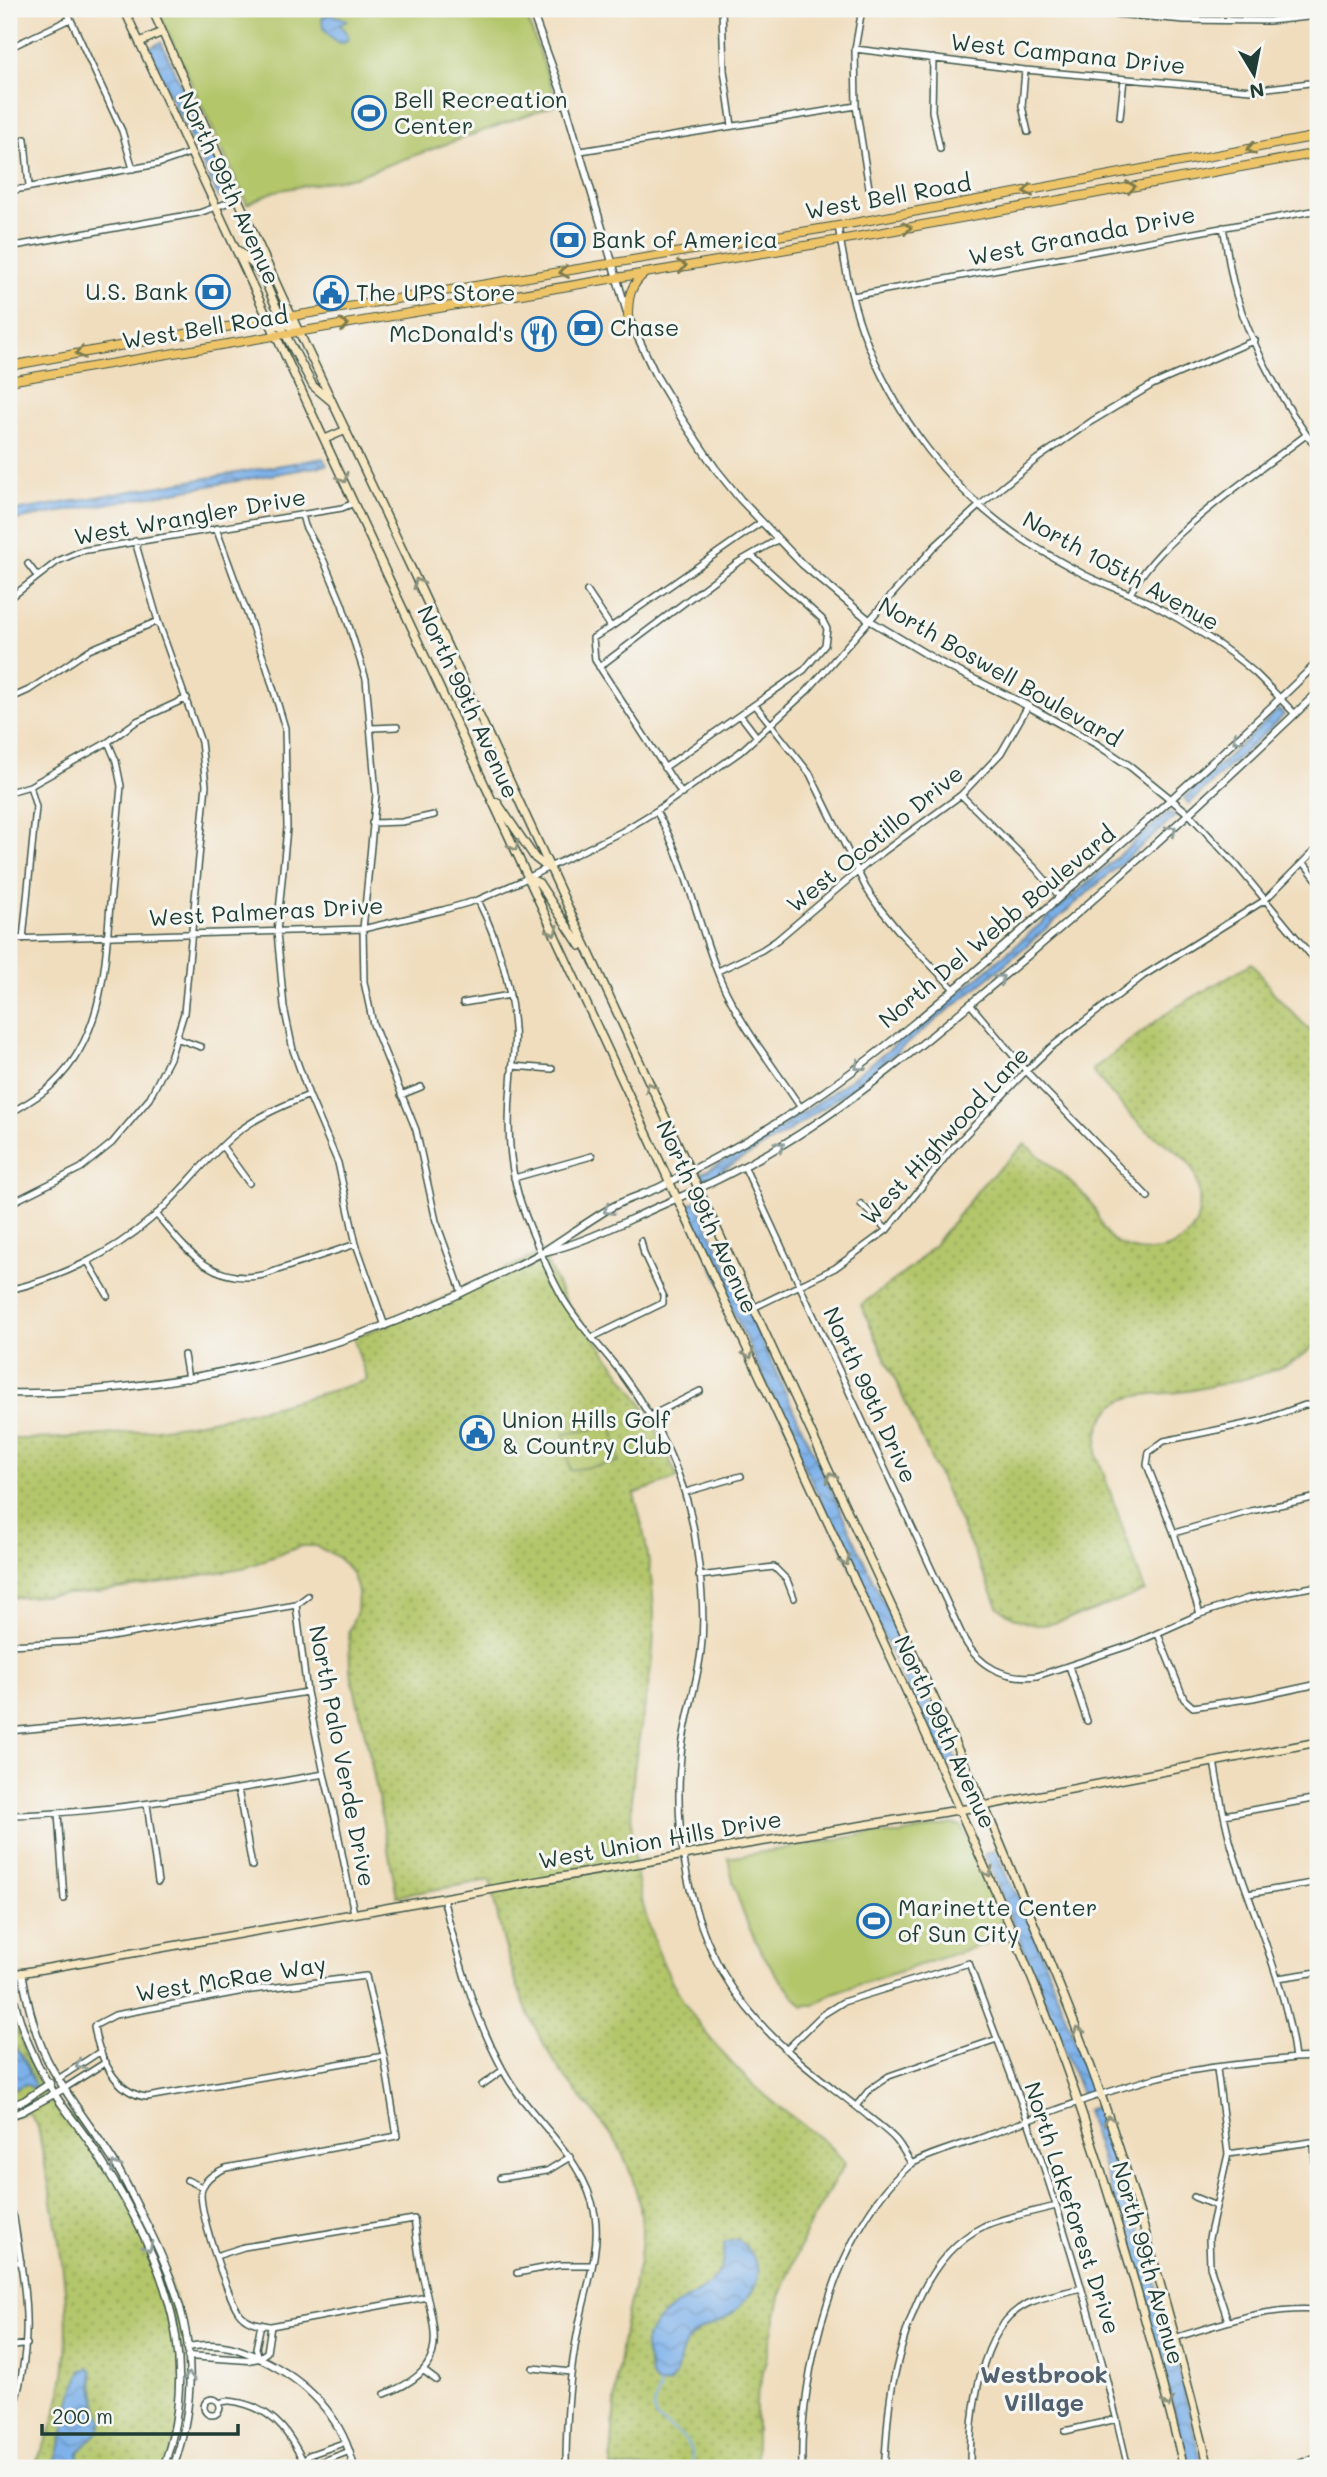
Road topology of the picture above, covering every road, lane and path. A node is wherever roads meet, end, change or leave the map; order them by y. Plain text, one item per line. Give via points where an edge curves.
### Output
1 (65, 9) edge
2 (124, 9) edge
3 (152, 9) edge
4 (531, 9) edge
5 (722, 9) edge
6 (862, 9) edge
7 (1054, 9) edge
8 (1318, 16) edge
9 (71, 19) junction
10 (162, 32) junction
11 (140, 42) junction
12 (9, 48) edge
13 (855, 49) junction
14 (933, 58) junction
15 (1025, 70) junction
16 (1124, 79) junction
17 (1318, 82) edge
18 (856, 106) junction
19 (1120, 117) dead end
20 (732, 126) junction
21 (1028, 132) dead end
22 (1318, 136) edge
23 (25, 139) dead end
24 (940, 149) dead end
25 (581, 151) junction
26 (190, 153) junction
27 (1318, 153) edge
28 (133, 169) junction
29 (29, 187) junction
30 (869, 188) dead end
31 (9, 191) edge
32 (238, 199) junction
33 (216, 208) junction
34 (1318, 210) edge
35 (838, 226) junction
36 (1223, 227) junction
37 (840, 240) junction
38 (9, 247) edge
39 (236, 249) junction
40 (611, 264) junction
41 (646, 272) junction
42 (615, 278) junction
43 (488, 284) junction
44 (853, 296) junction
45 (490, 300) junction
46 (292, 316) junction
47 (628, 316) junction
48 (282, 318) junction
49 (269, 320) junction
50 (300, 332) junction
51 (287, 334) junction
52 (277, 336) junction
53 (1255, 340) junction
54 (9, 366) edge
55 (9, 381) edge
56 (334, 404) junction
57 (346, 430) junction
58 (1306, 435) junction
59 (325, 439) junction
60 (1318, 450) edge
61 (354, 503) junction
62 (980, 505) junction
63 (302, 515) junction
64 (760, 523) junction
65 (216, 528) junction
66 (777, 540) junction
67 (135, 541) junction
68 (751, 555) junction
69 (28, 564) dead end
70 (37, 576) junction
71 (587, 591) dead end
72 (1130, 594) junction
73 (9, 598) edge
74 (869, 620) junction
75 (158, 621) junction
76 (611, 627) junction
77 (1318, 662) edge
78 (599, 667) junction
79 (1318, 692) edge
80 (187, 698) junction
81 (9, 699) edge
82 (1280, 699) junction
83 (756, 706) junction
84 (1028, 706) junction
85 (1295, 714) junction
86 (741, 716) junction
87 (770, 726) junction
88 (397, 727) dead end
89 (372, 728) junction
90 (757, 737) junction
91 (107, 742) junction
92 (664, 768) junction
93 (30, 786) junction
94 (486, 787) junction
95 (9, 792) edge
96 (682, 794) junction
97 (961, 795) junction
98 (1172, 800) junction
99 (656, 811) junction
100 (434, 814) dead end
101 (1189, 814) junction
102 (372, 822) junction
103 (1318, 847) edge
104 (1312, 855) junction
105 (1318, 862) edge
106 (1304, 863) junction
107 (548, 868) junction
108 (858, 871) junction
109 (528, 878) junction
110 (1318, 881) edge
111 (1060, 897) junction
112 (478, 900) junction
113 (1265, 900) junction
114 (363, 929) junction
115 (277, 932) junction
116 (192, 934) junction
117 (107, 937) junction
118 (9, 939) edge
119 (23, 939) junction
120 (592, 964) junction
121 (1318, 964) edge
122 (718, 971) junction
123 (954, 989) junction
124 (510, 995) junction
125 (463, 1003) dead end
126 (970, 1004) junction
127 (176, 1038) junction
128 (201, 1047) dead end
129 (512, 1066) junction
130 (552, 1069) dead end
131 (1026, 1071) junction
132 (421, 1087) dead end
133 (309, 1095) junction
134 (401, 1095) junction
135 (801, 1108) junction
136 (9, 1114) edge
137 (222, 1146) junction
138 (592, 1156) dead end
139 (744, 1166) junction
140 (689, 1171) junction
141 (514, 1178) junction
142 (669, 1181) junction
143 (248, 1183) dead end
144 (698, 1190) junction
145 (1148, 1197) dead end
146 (677, 1199) junction
147 (9, 1204) edge
148 (861, 1204) dead end
149 (156, 1214) junction
150 (887, 1230) junction
151 (641, 1241) dead end
152 (356, 1244) junction
153 (542, 1252) junction
154 (88, 1262) junction
155 (801, 1287) junction
156 (9, 1290) edge
157 (462, 1293) junction
158 (108, 1296) dead end
159 (753, 1308) junction
160 (385, 1326) junction
161 (591, 1338) junction
162 (184, 1355) dead end
163 (188, 1379) junction
164 (700, 1391) dead end
165 (9, 1393) edge
166 (1318, 1405) edge
167 (650, 1416) junction
168 (741, 1476) dead end
169 (686, 1492) junction
170 (1318, 1497) edge
171 (1174, 1533) junction
172 (699, 1576) junction
173 (1318, 1586) edge
174 (308, 1596) dead end
175 (794, 1598) dead end
176 (296, 1605) junction
177 (1200, 1614) junction
178 (1158, 1634) junction
179 (9, 1645) edge
180 (1069, 1666) junction
181 (1318, 1684) edge
182 (307, 1692) junction
183 (1087, 1721) dead end
184 (9, 1731) edge
185 (1318, 1742) edge
186 (1214, 1761) junction
187 (324, 1774) junction
188 (238, 1789) junction
189 (1318, 1798) edge
190 (147, 1804) junction
191 (984, 1805) junction
192 (960, 1810) junction
193 (58, 1813) junction
194 (9, 1815) edge
195 (1224, 1815) junction
196 (684, 1856) junction
197 (252, 1866) dead end
198 (158, 1882) dead end
199 (1318, 1882) edge
200 (1248, 1894) junction
201 (443, 1898) junction
202 (64, 1899) dead end
203 (354, 1913) junction
204 (22, 1972) junction
205 (1318, 1972) edge
206 (9, 1975) edge
207 (1278, 1978) junction
208 (997, 2039) junction
209 (786, 2050) junction
210 (101, 2052) junction
211 (384, 2056) junction
212 (1318, 2057) edge
213 (1295, 2058) junction
214 (106, 2062) junction
215 (1217, 2068) junction
216 (503, 2070) junction
217 (58, 2079) junction
218 (49, 2084) junction
219 (482, 2084) dead end
220 (65, 2088) junction
221 (54, 2094) junction
222 (1101, 2095) junction
223 (1078, 2103) junction
224 (856, 2106) junction
225 (9, 2107) edge
226 (9, 2116) edge
227 (1028, 2120) junction
228 (1316, 2142) edge
229 (1228, 2154) junction
230 (570, 2157) junction
231 (912, 2164) junction
232 (500, 2178) dead end
233 (187, 2180) dead end
234 (202, 2187) junction
235 (1194, 2197) dead end
236 (9, 2204) edge
237 (1056, 2206) junction
238 (1216, 2206) junction
239 (1318, 2222) edge
240 (216, 2256) junction
241 (21, 2261) junction
242 (9, 2264) edge
243 (592, 2265) junction
244 (517, 2273) dead end
245 (1081, 2288) junction
246 (427, 2297) junction
247 (1318, 2310) edge
248 (1228, 2321) junction
249 (261, 2324) junction
250 (271, 2326) junction
251 (1175, 2338) junction
252 (27, 2344) junction
253 (188, 2346) junction
254 (9, 2347) edge
255 (180, 2352) junction
256 (189, 2356) junction
257 (260, 2358) junction
258 (533, 2368) dead end
259 (424, 2371) junction
260 (571, 2372) junction
261 (436, 2380) dead end
262 (385, 2394) dead end
263 (219, 2403) dead end
264 (1117, 2419) junction
265 (9, 2421) edge
266 (1065, 2431) dead end
267 (346, 2442) junction
268 (350, 2451) junction
269 (1318, 2456) edge
270 (305, 2465) edge
271 (163, 2468) edge
272 (173, 2468) edge
273 (288, 2468) edge
274 (354, 2468) edge
275 (459, 2468) edge
276 (477, 2468) edge
277 (490, 2468) edge
278 (566, 2468) edge
279 (802, 2468) edge
280 (884, 2468) edge
281 (970, 2468) edge
282 (1128, 2468) edge
283 (1184, 2468) edge
284 (1209, 2468) edge
285 (1288, 2468) edge

1 - 9 street
2 - 11 main road, North 99th Avenue
3 - 10 main road, North 99th Avenue
4 - 25 street, North Boswell Boulevard
5 - 20 street
6 - 13 street
7 - 8 street via 1185,20 1269,21
9 - 12 street
9 - 28 street via 122,131
10 - 11 main road
10 - 32 main road, North 99th Avenue
11 - 26 main road, North 99th Avenue
13 - 14 street, West Campana Drive
13 - 18 street
14 - 15 street, West Campana Drive
14 - 24 street via 932,111
15 - 16 street, West Campana Drive
15 - 21 street via 1023,106
16 - 17 street, West Campana Drive via 1251,90
16 - 19 street
18 - 20 street
18 - 30 street
20 - 25 street
22 -> 35 main road, West Bell Road
23 - 29 street
25 - 40 street, North Boswell Boulevard
26 - 28 street
26 - 33 main road, North 99th Avenue
37 -> 27 main road, West Bell Road
28 - 29 street
29 - 31 street
32 - 33 street
32 - 46 main road, North 99th Avenue
33 - 38 street
33 - 39 main road, North 99th Avenue
34 - 36 street, West Granada Drive
35 - 37 street, North 105th Avenue
35 - 40 main road, West Bell Road
36 - 44 street, West Granada Drive
36 - 53 street via 1234,287
41 -> 37 main road, West Bell Road
37 - 44 street, North 105th Avenue
39 - 48 main road via 252,261
39 - 49 main road, North 99th Avenue
40 - 42 street, North Boswell Boulevard
40 -> 43 main road, West Bell Road
41 - 42 main road, West Bell Road
41 - 47 main road via 630,293
42 - 45 main road, West Bell Road
42 - 47 street, North Boswell Boulevard
43 - 45 main road
43 - 46 main road, West Bell Road
44 - 62 street, North 105th Avenue via 869,346 894,398 929,449
50 -> 45 main road, West Bell Road
46 - 48 main road, West Bell Road
46 - 50 main road, North 99th Avenue
47 - 64 street, North Boswell Boulevard via 682,419
48 - 49 main road, West Bell Road
48 - 50 main road
49 - 51 main road
49 - 52 main road, North 99th Avenue
49 -> 54 main road, West Bell Road
50 - 51 main road, West Bell Road
50 - 56 main road, North 99th Avenue
51 - 52 main road, West Bell Road
51 - 56 main road via 313,386
52 - 55 main road, West Bell Road
52 - 59 main road, North 99th Avenue
53 - 58 street
53 - 62 street, West Palmeras Drive via 1118,404
56 - 57 main road, North 99th Avenue
57 - 59 main road
107 -> 57 main road, North 99th Avenue
58 - 60 street
58 - 72 street via 1182,533 1138,579
59 -> 61 main road, North 99th Avenue
61 - 63 street, West Wrangler Drive
61 - 94 main road, North 99th Avenue
62 - 72 street, North 105th Avenue via 1028,542
62 - 74 street, West Palmeras Drive via 935,546
63 - 65 street, West Wrangler Drive
63 - 89 street via 342,604 366,679
64 - 66 street, North Boswell Boulevard
64 - 76 street
65 - 67 street, West Wrangler Drive
65 - 115 street via 285,728 287,828
66 - 68 street
66 - 74 street, North Boswell Boulevard
67 - 70 street, West Wrangler Drive via 81,551
67 - 75 street
68 - 78 street
68 - 83 street via 822,619 827,629 825,645 804,670
69 - 70 street
70 - 73 street, West Wrangler Drive
71 - 76 street
72 - 82 street, North 105th Avenue via 1215,643 1253,671
74 - 84 street, North Boswell Boulevard via 941,663
74 - 87 street, West Palmeras Drive via 816,682
75 - 80 street
75 - 81 street via 89,650
76 - 78 street via 593,638
77 - 82 street, North Del Webb Boulevard
78 - 92 street
79 - 85 street, North Del Webb Boulevard
80 - 91 street via 137,721
80 - 116 street via 201,742 206,785
82 - 85 street, North 105th Avenue
82 -> 98 street, North Del Webb Boulevard
83 - 86 street
83 - 87 street
84 - 97 street, West Ocotillo Drive via 1001,753
84 - 98 street, North Boswell Boulevard via 1098,745
85 - 101 street, North Del Webb Boulevard
86 - 90 street
86 - 92 street
87 - 90 street, West Palmeras Drive
87 - 108 street via 810,774
88 - 89 street
89 - 102 street via 376,794
90 - 96 street, West Palmeras Drive
91 - 93 street
91 - 117 street via 121,786
92 - 96 street
93 - 95 street
93 - 119 street via 36,807
94 - 107 main road via 535,858
94 -> 109 main road, North 99th Avenue
96 - 99 street, West Palmeras Drive
97 - 108 street, West Ocotillo Drive
97 - 111 street
98 - 101 street, North Boswell Boulevard
98 - 111 street, North Del Webb Boulevard
99 - 107 street, West Palmeras Drive
99 - 122 street via 679,854
100 - 102 street via 402,822
101 - 113 street, North Boswell Boulevard
126 -> 101 street, North Del Webb Boulevard
102 - 114 street
103 - 104 street, West Highwood Lane
104 - 105 street
104 - 106 street, West Highwood Lane
106 - 110 street
106 - 113 street, West Highwood Lane
107 - 109 street, West Palmeras Drive
107 - 120 main road, North 99th Avenue
108 - 122 street, West Ocotillo Drive via 777,940
108 - 123 street via 890,921
109 - 112 street, West Palmeras Drive
109 - 120 main road via 539,883
109 -> 142 main road, North 99th Avenue
111 - 123 street, North Del Webb Boulevard
112 - 114 street, West Palmeras Drive
112 - 124 street via 497,942
113 - 121 street, North Boswell Boulevard
113 - 131 street, West Highwood Lane via 1134,982
114 - 115 street, West Palmeras Drive
114 - 134 street via 364,982 373,1024
115 - 116 street, West Palmeras Drive
115 - 133 street via 284,1007
116 - 117 street, West Palmeras Drive
116 - 127 street via 184,1013
117 - 119 street, West Palmeras Drive
117 - 136 street via 99,1004 90,1031 52,1085
118 - 119 street, West Palmeras Drive
140 -> 120 main road, North 99th Avenue
122 - 135 street via 731,1001
123 -> 135 street, North Del Webb Boulevard
124 - 125 street
124 - 129 street via 515,1031
126 - 131 street
139 -> 126 street, North Del Webb Boulevard via 813,1125
127 - 128 street
127 - 147 street via 149,1099 112,1143 81,1168
129 - 130 street
129 - 141 street via 508,1131
131 - 145 street
131 - 150 street, West Highwood Lane via 951,1150
132 - 134 street
133 - 137 street via 259,1118
133 - 152 street via 338,1163
134 - 157 street via 416,1130 436,1221
135 - 140 street, North Del Webb Boulevard
137 - 143 street
137 - 149 street
138 - 141 street
139 - 144 street, North Del Webb Boulevard
139 - 155 street, North 99th Drive
140 - 142 street, North Del Webb Boulevard
140 - 144 main road, North 99th Avenue
141 - 153 street
142 - 146 main road, North 99th Avenue
142 -> 153 street, North Del Webb Boulevard via 618,1204
144 - 146 street, North Del Webb Boulevard
144 - 159 main road, North 99th Avenue
146 - 153 street, North Del Webb Boulevard
146 -> 192 main road, North 99th Avenue
148 - 150 street
149 - 152 street via 200,1262 233,1276 263,1275
149 - 154 street
150 - 155 street, West Highwood Lane
151 - 161 street via 663,1303
152 - 160 street
153 - 157 street
153 - 161 street via 564,1299
154 - 156 street
154 - 158 street
155 - 159 street, West Highwood Lane
155 - 180 street, North 99th Drive via 972,1653 1005,1675 1029,1677
157 - 160 street
191 -> 159 main road, North 99th Avenue
160 - 163 street via 276,1360
161 - 167 street
162 - 163 street
163 - 165 street via 84,1391
164 - 167 street
166 - 171 street via 1164,1441 1149,1452 1147,1465
167 - 169 street
168 - 169 street
169 - 172 street
170 - 171 street
171 - 177 street
172 - 175 street via 774,1567 783,1573
172 - 196 street via 701,1648 681,1752 679,1789
173 - 177 street, North 99th Drive via 1250,1598
174 - 176 street
176 - 179 street via 89,1641
176 - 182 street, North Palo Verde Drive
177 - 178 street, North 99th Drive
178 - 180 street, North 99th Drive
178 - 181 street via 1184,1699 1193,1707
180 - 183 street
182 - 184 street via 154,1717
182 - 187 street, North Palo Verde Drive
185 - 186 main road, West Union Hills Drive
186 - 191 main road, West Union Hills Drive
186 - 195 street
187 - 188 street
187 - 203 street, North Palo Verde Drive
188 - 190 street
188 - 197 street
189 - 195 street
190 - 193 street
190 - 198 street
191 - 192 main road, West Union Hills Drive
222 -> 191 main road, North 99th Avenue
192 - 196 main road, West Union Hills Drive
192 -> 223 main road, North 99th Avenue via 1003,1906
193 - 194 street
193 - 202 street
195 - 200 street
196 - 201 main road, West Union Hills Drive
196 - 209 street via 692,1895 716,1962 746,2006
199 - 200 street
200 - 207 street
201 - 203 main road, West Union Hills Drive
201 - 216 street via 464,1979
203 - 204 main road, West Union Hills Drive
204 - 206 main road, West Union Hills Drive
204 - 217 street via 37,2033
205 - 207 street
206 - 218 street via 20,2023
207 - 213 street
208 - 209 street, North Lakeforest Drive via 969,1963 843,2002 822,2015
208 - 224 street via 889,2076
208 - 227 street, North Lakeforest Drive
209 - 224 street
210 - 211 street, West McRae Way via 94,2026 115,2015 244,1991 366,1976
210 - 214 street
210 -> 217 street
211 - 214 street via 148,2097 121,2086
211 - 234 street via 397,2136 226,2168
212 - 213 street
213 - 215 street
214 - 220 street
215 - 222 street via 1149,2080
215 - 229 street
216 - 219 street
216 - 230 street
217 - 218 street
217 - 220 street
218 - 221 street
218 - 225 street
220 - 221 street
253 -> 220 street via 169,2269 115,2164
221 - 226 street
221 -> 255 street via 106,2170 155,2260
222 - 223 street
251 -> 222 main road, North 99th Avenue
223 - 227 street
223 -> 283 main road, North 99th Avenue via 1131,2267
224 - 231 street via 895,2139
227 - 231 street
227 - 237 street, North Lakeforest Drive
228 - 229 street
228 - 239 street
229 - 238 street
230 - 232 street via 547,2171
230 - 243 street via 589,2190 596,2217
231 - 279 street via 881,2193 836,2282 817,2335 801,2443
233 - 234 street
234 - 240 street via 201,2205
235 - 238 street
236 - 241 street
237 - 245 street, North Lakeforest Drive
237 - 280 street via 984,2227 952,2249 928,2280 911,2317 892,2385
238 - 248 street via 1209,2238 1210,2266
240 - 246 street via 244,2247 414,2219
240 - 249 street via 238,2312
241 - 242 street
241 - 252 street
243 - 244 street via 559,2264
243 - 260 street
245 - 264 street, North Lakeforest Drive
245 - 281 street via 1027,2304 1000,2327 988,2351 974,2408
246 - 250 street
246 - 259 street via 435,2346
247 - 248 street via 1255,2314
248 - 251 street
249 - 250 street
249 - 257 street via 256,2348
250 - 257 street via 267,2352
251 - 284 main road, North 99th Avenue
252 - 254 street
252 - 265 street
253 - 255 street
253 - 256 street
253 - 257 street via 244,2349
255 - 256 street
255 - 271 street via 176,2418
256 - 257 street
272 -> 256 street via 188,2400
257 - 267 street via 307,2387
258 - 260 street
259 - 261 street
259 - 262 street
260 - 278 street
263 - 270 street via 226,2400 264,2411 297,2446
264 - 266 street
264 - 282 street, North Lakeforest Drive
267 - 268 street
267 - 270 street via 309,2455
268 - 270 street
268 - 274 street
269 - 285 street
270 - 273 street
275 - 276 street
276 - 277 street

